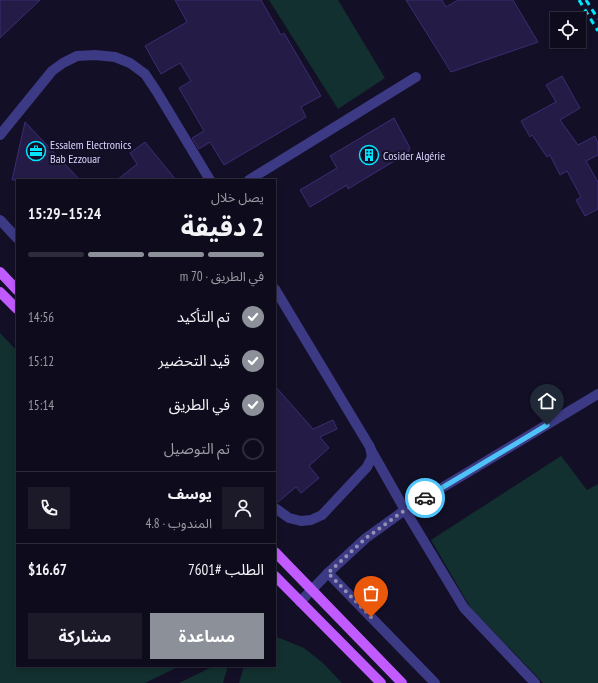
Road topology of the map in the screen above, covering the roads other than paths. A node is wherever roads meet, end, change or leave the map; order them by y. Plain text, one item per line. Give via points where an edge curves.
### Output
1 (416, 77) dead end
2 (0, 135) edge
3 (209, 179) edge
4 (251, 179) edge
5 (0, 220) edge
6 (16, 237) edge
7 (0, 272) edge
8 (16, 289) edge
9 (276, 291) edge
10 (0, 292) edge
11 (16, 309) edge
12 (598, 394) edge
13 (370, 447) junction
14 (276, 509) edge
15 (405, 510) junction
16 (276, 553) edge
17 (328, 573) junction
18 (276, 577) edge
19 (312, 590) junction
20 (300, 602) junction
21 (381, 683) edge
22 (402, 683) edge
23 (435, 683) edge
24 (535, 683) edge

1 - 4 street
2 - 3 street via 52,71 63,63 77,56 115,56 145,74
5 - 6 street
7 - 8 main road
9 - 13 street
10 - 11 main road
12 - 15 street
13 - 14 street via 372,457 367,468 322,515 301,521 288,518
13 - 15 street
15 - 17 street via 366,538
15 - 24 street via 464,608
16 - 19 main road
17 - 19 street
17 - 23 street
18 - 20 main road
19 - 20 street
19 - 22 main road
20 - 21 main road

